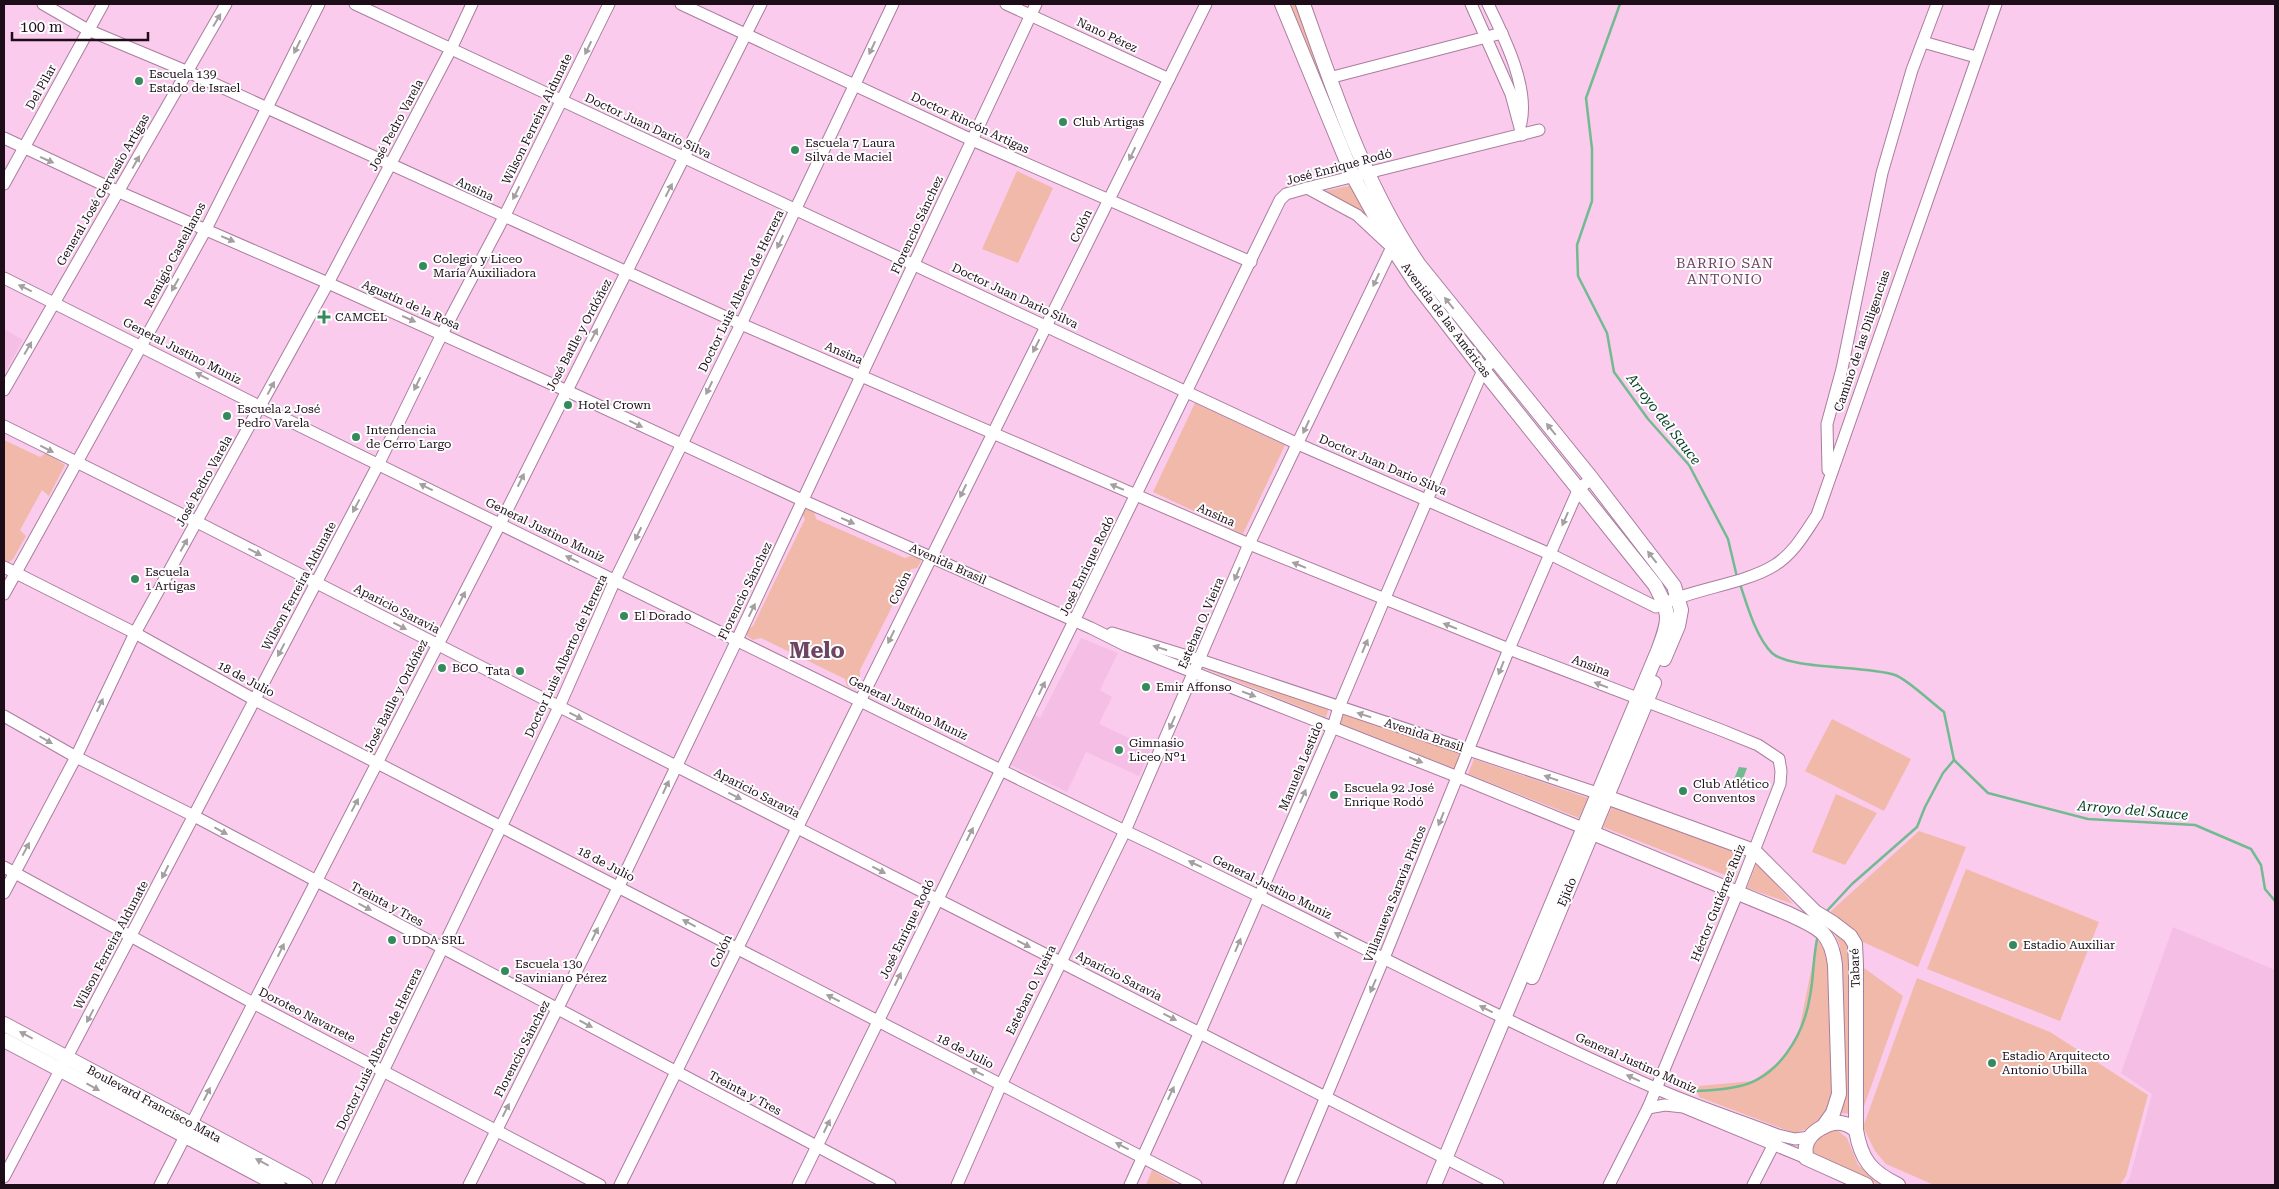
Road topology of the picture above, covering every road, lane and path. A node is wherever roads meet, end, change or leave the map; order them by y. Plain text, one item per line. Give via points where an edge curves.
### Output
1 (43, 4) edge
2 (102, 4) edge
3 (226, 4) edge
4 (319, 4) edge
5 (355, 4) edge
6 (472, 4) edge
7 (609, 4) edge
8 (681, 4) edge
9 (761, 4) edge
10 (893, 4) edge
11 (1006, 4) edge
12 (1036, 4) edge
13 (1206, 4) edge
14 (1282, 4) edge
15 (1303, 4) edge
16 (1471, 4) edge
17 (1488, 4) edge
18 (1937, 4) edge
19 (1996, 4) edge
20 (1031, 15) junction
21 (88, 30) junction
22 (1502, 33) junction
23 (746, 36) junction
24 (1486, 37) junction
25 (1923, 42) junction
26 (451, 49) junction
27 (1976, 57) junction
28 (186, 71) junction
29 (1169, 78) junction
30 (1329, 78) junction
31 (854, 85) junction
32 (562, 100) junction
33 (267, 108) junction
34 (1540, 130) dead end
35 (1521, 131) junction
36 (4, 138) edge
37 (972, 140) junction
38 (23, 149) junction
39 (685, 158) junction
40 (390, 165) junction
41 (1360, 174) junction
42 (4, 184) edge
43 (1307, 188) junction
44 (119, 192) junction
45 (1109, 201) junction
46 (795, 210) junction
47 (504, 218) junction
48 (206, 229) junction
49 (1396, 243) junction
50 (1250, 262) junction
51 (914, 265) junction
52 (627, 273) junction
53 (4, 278) edge
54 (328, 283) junction
55 (54, 302) junction
56 (741, 324) junction
57 (1047, 326) junction
58 (442, 334) junction
59 (142, 346) junction
60 (1495, 359) junction
61 (1483, 370) junction
62 (860, 375) junction
63 (4, 390) edge
64 (565, 390) junction
65 (1188, 391) junction
66 (261, 407) junction
67 (4, 426) edge
68 (992, 433) junction
69 (1298, 444) junction
70 (681, 445) junction
71 (76, 463) junction
72 (379, 463) junction
73 (1828, 478) junction
74 (1592, 479) junction
75 (1579, 488) junction
76 (1136, 495) junction
77 (1427, 499) junction
78 (804, 501) junction
79 (197, 522) junction
80 (500, 524) junction
81 (1249, 544) junction
82 (1550, 554) junction
83 (931, 557) junction
84 (9, 569) edge
85 (615, 580) junction
86 (316, 583) junction
87 (4, 594) edge
88 (1679, 597) junction
89 (1384, 600) junction
90 (1665, 603) junction
91 (1075, 621) junction
92 (1091, 628) junction
93 (135, 633) junction
94 (737, 640) junction
95 (438, 645) junction
96 (1509, 649) junction
97 (1200, 660) junction
98 (1195, 673) junction
99 (255, 700) junction
100 (860, 700) junction
101 (1642, 701) junction
102 (559, 707) junction
103 (1339, 707) junction
104 (4, 716) edge
105 (1333, 727) junction
106 (1468, 750) junction
107 (76, 756) junction
108 (378, 763) junction
109 (676, 766) junction
110 (1003, 770) junction
111 (1458, 777) junction
112 (1602, 795) junction
113 (194, 816) junction
114 (501, 827) junction
115 (796, 828) junction
116 (1587, 830) junction
117 (1125, 831) junction
118 (1754, 851) junction
119 (9, 870) edge
120 (315, 881) junction
121 (619, 886) junction
122 (4, 892) edge
123 (1738, 892) junction
124 (1260, 895) junction
125 (936, 900) junction
126 (1811, 918) junction
127 (132, 936) junction
128 (442, 949) junction
129 (738, 949) junction
130 (1384, 958) junction
131 (1060, 962) junction
132 (255, 1004) junction
133 (558, 1009) junction
134 (877, 1021) junction
135 (1509, 1021) junction
136 (4, 1024) edge
137 (1200, 1032) junction
138 (4, 1040) edge
139 (64, 1064) junction
140 (384, 1071) junction
141 (677, 1072) junction
142 (1002, 1085) junction
143 (1656, 1089) junction
144 (1326, 1099) junction
145 (1648, 1108) junction
146 (192, 1124) junction
147 (1823, 1127) junction
148 (496, 1129) junction
149 (1856, 1130) junction
150 (1810, 1137) junction
151 (185, 1138) junction
152 (1776, 1140) junction
153 (817, 1146) junction
154 (1142, 1156) junction
155 (1806, 1158) junction
156 (1449, 1161) junction
157 (4, 1177) edge
158 (160, 1185) edge
159 (278, 1185) edge
160 (304, 1185) edge
161 (328, 1185) edge
162 (469, 1185) edge
163 (600, 1185) edge
164 (620, 1185) edge
165 (798, 1185) edge
166 (890, 1185) edge
167 (957, 1185) edge
168 (1130, 1185) edge
169 (1196, 1185) edge
170 (1289, 1185) edge
171 (1434, 1185) edge
172 (1444, 1185) edge
173 (1498, 1185) edge
174 (1609, 1185) edge
175 (1753, 1185) edge
176 (1866, 1185) edge
177 (1898, 1185) edge

1 - 21 street, Ansina
2 - 21 street, Del Pilar
28 -> 3 street, General José Gervasio Artigas
4 -> 33 street, Remigio Castellanos
5 - 26 street, Doctor Juan Dario Silva
6 - 26 street, José Pedro Varela
7 -> 32 street, Wilson Ferreira Aldunate
8 - 23 street, Doctor Rincón Artigas
9 - 23 street, José Batlle y Ordóñez
10 -> 31 street, Doctor Luis Alberto de Herrera
11 - 20 street, Nano Pérez
12 - 20 street, Florencio Sánchez
13 - 29 street, Colón
14 - 41 main road, Avenida de las Américas
15 - 30 main road, Avenida de las Américas
16 - 24 street
17 - 22 street
18 - 25 street
19 - 27 street, Camino de las Diligencias
20 - 29 street, Nano Pérez
20 - 37 street, Florencio Sánchez
21 - 28 street, Ansina
21 - 38 street, Del Pilar
22 - 24 street
22 - 35 street via 1523,99
23 - 31 street, Doctor Rincón Artigas
23 - 39 street, José Batlle y Ordóñez
24 - 30 street
24 - 35 street via 1511,94
25 - 27 street
25 - 73 street via 1882,173 1842,369 1827,424
26 - 32 street, Doctor Juan Dario Silva
26 - 40 street, José Pedro Varela
27 - 73 street, Camino de las Diligencias
28 - 33 street, Ansina
44 -> 28 street, General José Gervasio Artigas
29 -> 45 street, Colón
30 - 41 main road, Avenida de las Américas
31 - 37 street, Doctor Rincón Artigas
31 - 46 street, Doctor Luis Alberto de Herrera
32 - 39 street, Doctor Juan Dario Silva
32 -> 47 street, Wilson Ferreira Aldunate
33 - 40 street, Ansina
33 - 48 street, Remigio Castellanos
34 - 35 street, José Enrique Rodó
35 - 41 street, José Enrique Rodó
36 - 38 street, Agustín de la Rosa
37 - 45 street, Doctor Rincón Artigas
37 - 51 street, Florencio Sánchez
38 - 42 street, Del Pilar
38 -> 44 street, Agustín de la Rosa
39 - 46 street, Doctor Juan Dario Silva
52 -> 39 street, José Batlle y Ordóñez
40 - 47 street, Ansina
40 - 54 street, José Pedro Varela
41 - 43 street, José Enrique Rodó
41 - 49 main road, Avenida de las Américas
43 - 49 street via 1357,215
43 - 50 street, José Enrique Rodó via 1286,194 1280,200
44 - 48 street, Agustín de la Rosa
44 - 55 street, General José Gervasio Artigas
45 - 50 street, Doctor Rincón Artigas
45 - 57 street, Colón
46 - 51 street, Doctor Juan Dario Silva
46 -> 56 street, Doctor Luis Alberto de Herrera
47 - 52 street, Ansina
47 - 58 street, Wilson Ferreira Aldunate
48 -> 54 street, Agustín de la Rosa
48 -> 59 street, Remigio Castellanos
60 -> 49 main road, Avenida de las Américas via 1419,265
49 - 61 main road, Avenida de las Américas
49 -> 69 street, Esteban O. Vieira
50 - 65 street, José Enrique Rodó
51 - 57 street, Doctor Juan Dario Silva
51 - 62 street, Florencio Sánchez
52 - 56 street, Ansina
64 -> 52 street, José Batlle y Ordóñez
55 -> 53 street, General Justino Muniz
54 -> 58 street, Agustín de la Rosa
66 -> 54 street, José Pedro Varela
55 - 59 street, General Justino Muniz
63 -> 55 street, General José Gervasio Artigas
56 - 62 street, Ansina
56 -> 70 street, Doctor Luis Alberto de Herrera
57 - 65 street, Doctor Juan Dario Silva
57 -> 68 street, Colón
58 - 64 street, Agustín de la Rosa
58 -> 72 street, Wilson Ferreira Aldunate
66 -> 59 street, General Justino Muniz
59 - 71 street, Remigio Castellanos
60 - 61 street, Manuela Lestido
74 -> 60 main road, Avenida de las Américas
61 - 75 main road, Avenida de las Américas
61 - 77 street, Manuela Lestido
62 - 68 street, Ansina
62 - 78 street, Florencio Sánchez
64 -> 70 street, Agustín de la Rosa
80 -> 64 street, José Batlle y Ordóñez
65 - 69 street, Doctor Juan Dario Silva
65 - 76 street, José Enrique Rodó
66 - 72 street, General Justino Muniz
66 - 79 street, José Pedro Varela
67 -> 71 street, Aparicio Saravia
76 -> 68 street, Ansina
68 -> 83 street, Colón
69 - 77 street, Doctor Juan Dario Silva
69 - 81 street, Esteban O. Vieira
70 - 78 street, Agustín de la Rosa
70 -> 85 street, Doctor Luis Alberto de Herrera
71 - 79 street, Aparicio Saravia
71 - 84 street, Remigio Castellanos
80 -> 72 street, General Justino Muniz
72 -> 86 street, Wilson Ferreira Aldunate
73 - 88 street, Camino de las Diligencias via 1817,515 1798,545 1776,564
74 - 75 street
88 -> 74 main road, Avenida de las Américas via 1669,578
75 -> 82 street, Villanueva Saravia Pintos
75 - 90 main road, Avenida de las Américas via 1655,584
76 - 81 street, Ansina
76 - 91 street, José Enrique Rodó
77 - 82 street, Doctor Juan Dario Silva
77 - 89 street, Manuela Lestido
78 -> 83 street, Avenida Brasil
94 -> 78 street, Florencio Sánchez
79 -> 86 street, Aparicio Saravia
93 -> 79 street, José Pedro Varela
85 -> 80 street, General Justino Muniz
95 -> 80 street, José Batlle y Ordóñez
89 -> 81 street, Ansina
81 -> 97 street, Esteban O. Vieira
82 - 90 street, Doctor Juan Dario Silva via 1656,607
82 - 96 street, Villanueva Saravia Pintos
83 - 91 street, Avenida Brasil
83 -> 100 street, Colón
84 - 87 street, Remigio Castellanos
84 - 93 street, 18 de Julio
85 - 94 street, General Justino Muniz
85 - 102 street, Doctor Luis Alberto de Herrera
86 -> 95 street, Aparicio Saravia
86 -> 99 street, Wilson Ferreira Aldunate
88 - 90 street, Camino de las Diligencias
88 - 101 main road, Ejido via 1678,626
96 -> 89 street, Ansina
103 -> 89 street, Manuela Lestido
90 - 101 main road, Ejido via 1668,624
91 - 92 street, Avenida Brasil
110 -> 91 street, José Enrique Rodó
97 -> 92 street, Avenida Brasil
92 - 98 street, Avenida Brasil
93 - 99 street, 18 de Julio
107 -> 93 street, José Pedro Varela
94 - 100 street, General Justino Muniz
94 - 109 street, Florencio Sánchez
95 - 102 street, Aparicio Saravia
95 - 108 street, José Batlle y Ordóñez
101 -> 96 street, Ansina
96 -> 106 street, Villanueva Saravia Pintos
97 - 98 street, Esteban O. Vieira
97 - 103 street, Avenida Brasil
98 -> 105 street, Avenida Brasil
98 -> 117 street, Esteban O. Vieira
99 - 108 street, 18 de Julio
99 - 113 street, Wilson Ferreira Aldunate
100 - 110 street, General Justino Muniz
100 - 115 street, Colón
101 - 112 main road, Ejido
101 - 118 street, Héctor Gutiérrez Ruiz via 1758,745 1778,759 1782,771 1780,784
102 -> 109 street, Aparicio Saravia
102 - 114 street, Doctor Luis Alberto de Herrera
103 - 105 street, Manuela Lestido
106 -> 103 street, Avenida Brasil
104 -> 107 street, Treinta y Tres
105 -> 111 street, Avenida Brasil
124 -> 105 street, Manuela Lestido
106 - 111 street, Villanueva Saravia Pintos
112 -> 106 street, Avenida Brasil
107 - 113 street, Treinta y Tres
119 -> 107 street, José Pedro Varela
108 - 114 street, 18 de Julio
120 -> 108 street, José Batlle y Ordóñez
109 -> 115 street, Aparicio Saravia
121 -> 109 street, Florencio Sánchez
110 - 117 street, General Justino Muniz
125 -> 110 street, José Enrique Rodó
111 - 116 street, Avenida Brasil
111 -> 130 street, Villanueva Saravia Pintos
112 - 116 main road, Ejido
112 - 118 main road, Avenida Brasil
113 -> 120 street, Treinta y Tres
113 -> 127 street, Wilson Ferreira Aldunate
114 - 121 street, 18 de Julio
114 - 128 street, Doctor Luis Alberto de Herrera
115 -> 125 street, Aparicio Saravia
115 - 129 street, Colón
116 - 123 main road, Avenida Brasil
116 - 135 main road, Ejido
124 -> 117 street, General Justino Muniz
117 - 131 street, Esteban O. Vieira
118 - 123 street, Héctor Gutiérrez Ruiz
118 - 126 main road, Tabaré
119 - 122 street, José Pedro Varela
119 - 127 street, Doroteo Navarrete
120 -> 128 street, Treinta y Tres
132 -> 120 street, José Batlle y Ordóñez
129 -> 121 street, 18 de Julio
133 -> 121 street, Florencio Sánchez
123 - 126 main road, Tabaré
123 - 143 street, Héctor Gutiérrez Ruiz
130 -> 124 street, General Justino Muniz
137 -> 124 street, Manuela Lestido
125 -> 131 street, Aparicio Saravia
134 -> 125 street, José Enrique Rodó
126 - 147 main road, Tabaré via 1832,947 1835,965 1839,1094 1833,1113
126 - 149 main road, Tabaré via 1833,923 1855,944
127 - 132 street, Doroteo Navarrete
127 -> 139 street, Wilson Ferreira Aldunate
128 - 133 street, Treinta y Tres
128 - 140 street, Doctor Luis Alberto de Herrera
134 -> 129 street, 18 de Julio
129 - 141 street, Colón
135 -> 130 street, General Justino Muniz
130 -> 144 street, Villanueva Saravia Pintos
131 -> 137 street, Aparicio Saravia
131 - 142 street, Esteban O. Vieira
132 - 140 street, Doroteo Navarrete
146 -> 132 street, José Batlle y Ordóñez
133 -> 141 street, Treinta y Tres
148 -> 133 street, Florencio Sánchez
142 -> 134 street, 18 de Julio
153 -> 134 street, José Enrique Rodó
143 -> 135 street, General Justino Muniz
135 - 156 main road, Ejido
139 -> 136 main road, Boulevard Francisco Mata
137 - 144 street, Aparicio Saravia
154 -> 137 street, Manuela Lestido
138 - 139 main road, Boulevard Francisco Mata
139 - 146 main road, Boulevard Francisco Mata
139 -> 151 main road, Boulevard Francisco Mata
139 - 157 street, Wilson Ferreira Aldunate
140 - 148 street, Doroteo Navarrete
140 - 161 street, Doctor Luis Alberto de Herrera
141 - 153 street, Treinta y Tres
141 - 164 street, Colón
154 -> 142 street, 18 de Julio
142 - 167 street, Esteban O. Vieira
143 - 145 street, Héctor Gutiérrez Ruiz
143 - 152 street, General Justino Muniz
144 - 156 street, Aparicio Saravia
144 - 170 street, Villanueva Saravia Pintos
145 - 152 street, General Justino Muniz via 1665,1105 1683,1107
145 - 174 street, Héctor Gutiérrez Ruiz
146 - 151 street, José Batlle y Ordóñez
160 -> 146 main road, Boulevard Francisco Mata
147 - 149 main road via 1833,1123 1845,1124
147 - 150 main road
148 - 162 street, Florencio Sánchez
148 - 163 street, Doroteo Navarrete
149 - 177 main road, Tabaré via 1859,1148 1867,1164 1880,1177
150 - 152 street, General Justino Muniz
150 - 155 main road
151 - 158 street, José Batlle y Ordóñez
151 - 159 main road, Boulevard Francisco Mata
152 - 155 street, General Justino Muniz
152 - 175 street
153 - 165 street, José Enrique Rodó
153 - 166 street, Treinta y Tres
154 - 168 street, Manuela Lestido
154 - 169 street, 18 de Julio
155 - 176 main road
156 - 171 main road, Ejido
156 - 172 main road, Ejido
156 - 173 street, Aparicio Saravia

